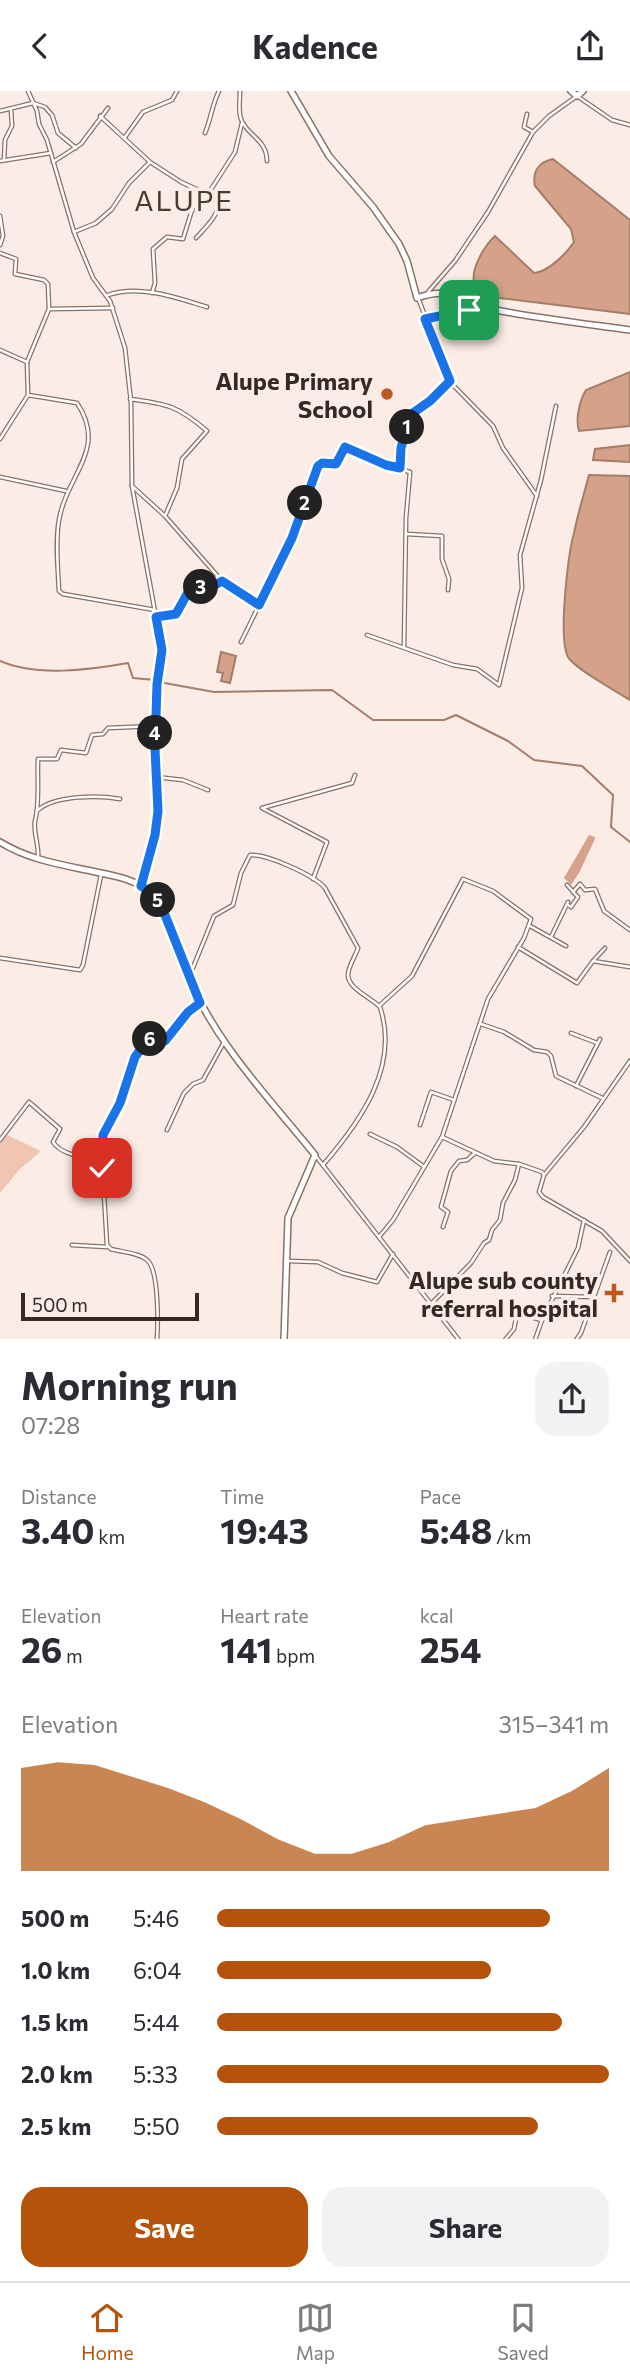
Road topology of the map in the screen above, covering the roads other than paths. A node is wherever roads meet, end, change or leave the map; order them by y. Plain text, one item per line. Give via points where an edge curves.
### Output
1 (28, 91) edge
2 (177, 91) edge
3 (219, 91) edge
4 (240, 91) edge
5 (291, 91) edge
6 (571, 91) edge
7 (583, 91) edge
8 (577, 96) junction
9 (33, 103) junction
10 (108, 108) dead end
11 (11, 110) junction
12 (0, 111) edge
13 (527, 114) dead end
14 (100, 116) junction
15 (242, 124) junction
16 (630, 125) edge
17 (205, 132) dead end
18 (533, 132) junction
19 (125, 137) junction
20 (76, 148) junction
21 (51, 153) junction
22 (2, 161) edge
23 (267, 161) dead end
24 (53, 162) junction
25 (150, 162) junction
26 (201, 191) junction
27 (208, 194) junction
28 (0, 216) edge
29 (74, 232) junction
30 (196, 238) dead end
31 (0, 245) edge
32 (0, 253) edge
33 (152, 293) junction
34 (107, 295) junction
35 (426, 295) junction
36 (418, 297) junction
37 (208, 307) dead end
38 (487, 307) junction
39 (113, 308) junction
40 (49, 309) junction
41 (425, 319) junction
42 (630, 330) edge
43 (0, 350) edge
44 (27, 362) junction
45 (450, 381) junction
46 (29, 395) junction
47 (130, 399) junction
48 (556, 406) dead end
49 (0, 439) edge
50 (400, 468) junction
51 (0, 477) edge
52 (132, 486) junction
53 (66, 491) junction
54 (537, 496) junction
55 (165, 516) junction
56 (406, 534) junction
57 (222, 581) junction
58 (448, 590) dead end
59 (259, 605) junction
60 (155, 610) junction
61 (156, 617) junction
62 (367, 635) dead end
63 (241, 642) dead end
64 (404, 647) junction
65 (155, 726) junction
66 (355, 775) dead end
67 (156, 777) junction
68 (208, 790) dead end
69 (120, 799) dead end
70 (38, 810) junction
71 (0, 842) edge
72 (37, 858) junction
73 (101, 873) junction
74 (313, 879) junction
75 (567, 885) dead end
76 (141, 886) junction
77 (573, 892) junction
78 (530, 926) junction
79 (630, 930) edge
80 (551, 937) junction
81 (566, 946) dead end
82 (519, 947) junction
83 (605, 948) dead end
84 (0, 958) edge
85 (593, 961) junction
86 (630, 967) edge
87 (189, 978) junction
88 (200, 1003) junction
89 (379, 1006) junction
90 (481, 1024) junction
91 (571, 1033) dead end
92 (600, 1039) dead end
93 (226, 1042) junction
94 (598, 1044) junction
95 (630, 1061) edge
96 (576, 1086) junction
97 (602, 1098) junction
98 (454, 1100) junction
99 (420, 1125) dead end
100 (167, 1130) dead end
101 (370, 1134) dead end
102 (442, 1137) junction
103 (0, 1140) edge
104 (475, 1153) junction
105 (315, 1155) junction
106 (102, 1161) junction
107 (519, 1164) junction
108 (323, 1165) junction
109 (423, 1166) junction
110 (544, 1175) junction
111 (584, 1220) junction
112 (443, 1227) dead end
113 (379, 1237) junction
114 (72, 1245) dead end
115 (107, 1247) junction
116 (610, 1252) dead end
117 (393, 1254) junction
118 (286, 1261) junction
119 (630, 1261) edge
120 (564, 1273) junction
121 (597, 1286) junction
122 (552, 1296) junction
123 (593, 1297) junction
124 (432, 1303) junction
125 (542, 1320) junction
126 (157, 1339) edge
127 (284, 1339) edge
128 (459, 1339) edge
129 (505, 1339) edge
130 (535, 1339) edge
131 (576, 1339) edge

1 - 9 street
2 - 19 street via 172,100 143,112
3 - 17 street
4 - 15 street
5 - 36 street via 329,156 399,244
6 - 8 street
7 - 8 street
8 - 16 street via 612,120
8 - 18 street
9 - 11 street
9 - 20 street via 45,107 58,133
9 - 21 street
10 - 14 street
11 - 12 street
11 - 22 street via 12,126
13 - 18 street via 524,127
14 - 19 street
14 - 20 street
15 - 23 street via 265,149
15 - 27 street via 235,152
18 - 35 street via 488,212
19 - 25 street
20 - 24 street
21 - 22 street
21 - 24 street
24 - 29 street
25 - 26 street
25 - 29 street via 129,183 113,209
26 - 27 street
26 - 33 street via 183,239 167,237 153,249
27 - 30 street via 220,200 220,208
28 - 31 street
29 - 34 street via 93,278
32 - 40 street via 16,259 15,274 46,281
33 - 34 street
33 - 37 street
34 - 39 street
35 - 36 street
35 - 38 street via 453,294
36 - 41 street
38 - 41 street
38 - 42 street
39 - 40 street
39 - 47 street via 125,348
40 - 44 street
41 - 45 street
43 - 44 street
44 - 46 street
45 - 50 street via 410,415
45 - 54 street via 493,426
46 - 49 street
46 - 53 street via 79,405 89,446
47 - 52 street
47 - 55 street via 176,408 207,431 182,459
48 - 54 street
50 - 56 street via 410,474
50 - 59 street via 345,447 336,464 320,464 292,538
51 - 53 street
52 - 55 street
52 - 60 street
53 - 60 street via 58,524 61,592
54 - 64 street via 526,525 520,555 522,588 499,685 477,669
55 - 57 street
56 - 58 street via 442,536
56 - 64 street
57 - 59 street
57 - 61 street via 212,587 191,587 176,614
59 - 63 street
60 - 61 street
61 - 65 street via 162,658
62 - 64 street
65 - 67 street
65 - 70 street via 108,727 103,734 92,735 86,753 61,750 57,759 38,759
66 - 74 street via 352,783 262,808 327,842
67 - 68 street via 183,780
67 - 76 street via 158,811
69 - 70 street via 63,798
70 - 72 street
71 - 72 street
72 - 73 street
73 - 76 street
73 - 84 street via 80,969
74 - 87 street via 276,861 250,855 233,905 215,914
74 - 89 street via 325,888 358,948 349,981
75 - 77 street
76 - 87 street via 161,905
77 - 79 street via 580,884 585,890 595,889 604,911
77 - 80 street via 578,899 570,907 567,903
78 - 80 street
78 - 82 street
78 - 89 street via 530,917 493,891 463,879 412,975
80 - 81 street
82 - 85 street via 577,983
82 - 90 street via 488,999
83 - 85 street
85 - 86 street
87 - 88 street
88 - 93 street
88 - 106 street via 165,1041 148,1039 142,1045 103,1135
89 - 108 street via 385,1045 378,1084 353,1128
90 - 96 street via 547,1052 556,1076
90 - 98 street
91 - 94 street
92 - 94 street
93 - 100 street via 203,1080 184,1093
93 - 105 street
94 - 96 street
95 - 97 street
96 - 97 street
97 - 110 street
98 - 99 street via 431,1092
98 - 102 street
101 - 109 street
102 - 104 street
102 - 109 street
103 - 106 street via 29,1102 60,1129 53,1144 71,1154
104 - 107 street
104 - 112 street via 451,1171 441,1206 448,1212
105 - 108 street
105 - 118 street via 290,1212
106 - 115 street
107 - 110 street
107 - 124 street via 489,1240
108 - 113 street
109 - 113 street
110 - 111 street via 539,1192 543,1197
111 - 119 street via 602,1231
111 - 120 street via 578,1248
113 - 117 street
114 - 115 street
115 - 126 street via 150,1263
116 - 121 street
117 - 118 street via 377,1282 316,1261
117 - 124 street
118 - 127 street
120 - 121 street
120 - 122 street
121 - 123 street
122 - 123 street
122 - 125 street
123 - 131 street
124 - 128 street
125 - 129 street via 523,1315
125 - 130 street

